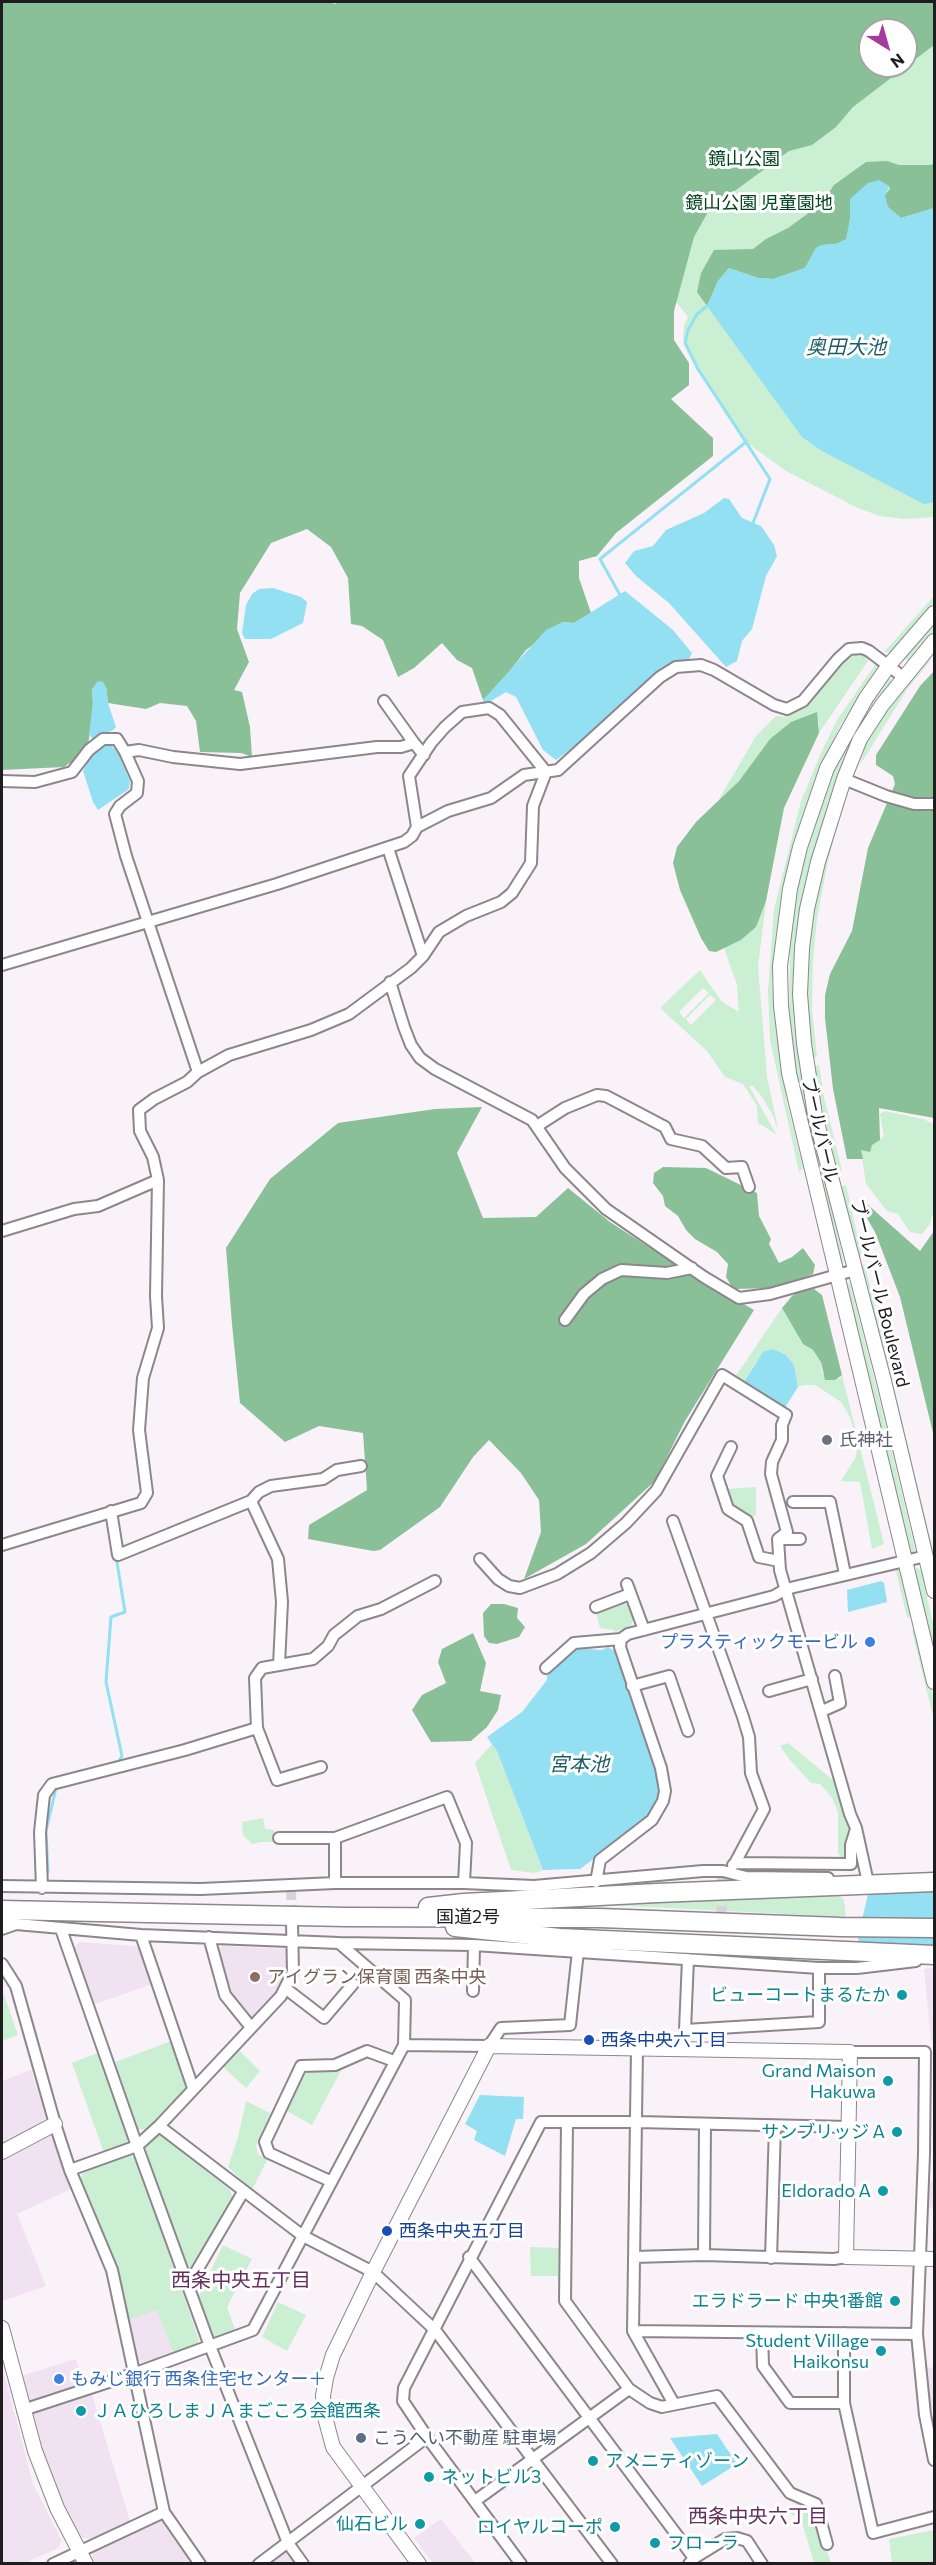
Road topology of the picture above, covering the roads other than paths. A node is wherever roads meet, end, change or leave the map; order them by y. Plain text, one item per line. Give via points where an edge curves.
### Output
1 (934, 613) edge
2 (934, 641) edge
3 (889, 665) junction
4 (903, 676) junction
5 (384, 701) dead end
6 (414, 744) junction
7 (126, 752) junction
8 (424, 755) junction
9 (546, 772) junction
10 (844, 779) junction
11 (2, 781) edge
12 (934, 804) edge
13 (417, 827) junction
14 (388, 848) junction
15 (147, 922) junction
16 (423, 956) junction
17 (2, 965) edge
18 (390, 982) junction
19 (198, 1072) junction
20 (537, 1126) junction
21 (158, 1180) junction
22 (749, 1187) dead end
23 (2, 1231) edge
24 (692, 1268) junction
25 (855, 1270) junction
26 (837, 1275) junction
27 (565, 1320) dead end
28 (731, 1447) dead end
29 (361, 1466) dead end
30 (251, 1501) junction
31 (794, 1502) dead end
32 (111, 1511) junction
33 (673, 1521) dead end
34 (778, 1539) junction
35 (800, 1539) dead end
36 (2, 1545) edge
37 (926, 1556) junction
38 (480, 1559) dead end
39 (905, 1560) junction
40 (779, 1561) junction
41 (845, 1574) junction
42 (435, 1581) dead end
43 (786, 1589) junction
44 (934, 1591) edge
45 (596, 1607) dead end
46 (705, 1614) junction
47 (644, 1630) junction
48 (621, 1639) junction
49 (279, 1665) junction
50 (546, 1668) dead end
51 (835, 1676) dead end
52 (812, 1679) junction
53 (934, 1682) edge
54 (632, 1686) junction
55 (770, 1691) dead end
56 (822, 1711) junction
57 (257, 1728) junction
58 (688, 1731) dead end
59 (321, 1767) dead end
60 (856, 1828) junction
61 (279, 1838) dead end
62 (335, 1838) junction
63 (735, 1863) junction
64 (722, 1875) junction
65 (867, 1878) junction
66 (464, 1882) junction
67 (596, 1882) junction
68 (926, 1882) edge
69 (335, 1883) junction
70 (2, 1886) edge
71 (42, 1888) junction
72 (2, 1910) edge
73 (346, 1917) junction
74 (2, 1919) edge
75 (292, 1922) tunnel mouth
76 (16, 1924) junction
77 (934, 1928) edge
78 (2, 1929) edge
79 (61, 1929) junction
80 (141, 1935) junction
81 (209, 1937) junction
82 (292, 1941) junction
83 (339, 1943) junction
84 (474, 1945) junction
85 (720, 1946) tunnel mouth
86 (578, 1951) junction
87 (934, 1956) edge
88 (688, 1959) junction
89 (721, 1959) junction
90 (2, 1964) edge
91 (819, 1968) junction
92 (353, 1984) dead end
93 (285, 1988) junction
94 (473, 1991) dead end
95 (250, 2026) junction
96 (404, 2045) junction
97 (489, 2046) junction
98 (637, 2048) junction
99 (850, 2052) junction
100 (394, 2061) junction
101 (193, 2088) junction
102 (638, 2122) junction
103 (567, 2123) junction
104 (55, 2124) junction
105 (705, 2125) junction
106 (159, 2126) junction
107 (775, 2126) junction
108 (848, 2127) junction
109 (137, 2146) junction
110 (2, 2152) edge
111 (70, 2170) junction
112 (330, 2181) junction
113 (243, 2192) junction
114 (303, 2236) junction
115 (704, 2255) junction
116 (469, 2257) junction
117 (634, 2257) junction
118 (846, 2257) junction
119 (771, 2258) junction
120 (927, 2259) edge
121 (373, 2272) junction
122 (185, 2281) junction
123 (2, 2328) edge
124 (435, 2330) junction
125 (633, 2331) junction
126 (762, 2333) junction
127 (844, 2333) junction
128 (917, 2334) junction
129 (210, 2346) junction
130 (133, 2374) junction
131 (629, 2389) junction
132 (844, 2403) junction
133 (674, 2404) junction
134 (23, 2409) junction
135 (591, 2417) junction
136 (427, 2436) junction
137 (533, 2458) junction
138 (934, 2460) edge
139 (361, 2486) junction
140 (475, 2501) junction
141 (164, 2512) junction
142 (934, 2517) edge
143 (288, 2543) junction
144 (827, 2544) dead end
145 (79, 2550) junction
146 (692, 2561) edge
147 (53, 2564) edge
148 (86, 2564) edge
149 (200, 2564) edge
150 (259, 2564) edge
151 (303, 2564) edge
152 (419, 2564) edge
153 (521, 2564) edge
154 (612, 2564) edge
155 (762, 2564) edge

1 - 3 street, ブールバール
2 - 4 street, ブールバール Boulevard
3 - 4 street
3 - 9 street via 862,648 849,649 803,701 787,709 701,665 676,667 660,676 558,770
3 - 26 street, ブールバール via 845,732 813,803 790,889 780,966 789,1073
4 - 10 street, ブールバール Boulevard via 860,739
5 - 6 street
6 - 7 street via 240,764 139,750
6 - 8 street
7 - 11 street via 117,739 103,739 72,772 35,782
7 - 15 street via 138,781 137,793 115,814
8 - 9 street via 462,712 489,708 506,721
8 - 13 street via 409,776
9 - 13 street via 524,775 491,798 448,811
9 - 16 street via 533,806 531,862 521,880 501,902 439,932
10 - 12 street via 914,804
10 - 25 street, ブールバール Boulevard via 807,909 800,994 815,1115
13 - 14 street via 404,842
14 - 15 street
14 - 16 street
15 - 17 street
15 - 19 street
16 - 18 street
18 - 19 street via 349,1014 312,1030 229,1055
18 - 20 street via 411,1045 420,1058
19 - 21 street via 139,1110 141,1131
20 - 22 street via 565,1108 597,1095 606,1096 665,1127 671,1139 702,1146 726,1168 742,1167
20 - 24 street via 565,1168 606,1209
21 - 23 street via 98,1206 74,1209
21 - 32 street via 158,1328 142,1378 139,1430 147,1493 141,1503
24 - 26 street via 739,1298 770,1294
24 - 27 street via 668,1273 621,1270 584,1294
25 - 26 street
25 - 37 street, ブールバール Boulevard
26 - 39 street, ブールバール
28 - 40 street via 717,1476 728,1509 747,1521 759,1557
29 - 30 street via 337,1470 324,1479 271,1486
30 - 32 street via 118,1555
30 - 49 street via 278,1559 282,1602
31 - 41 street via 830,1502
32 - 36 street
33 - 46 street
34 - 35 street
34 - 38 street via 787,1532 771,1474 786,1415 722,1375 656,1491 591,1554 557,1574 520,1588 498,1579
34 - 40 street
37 - 39 street
37 - 44 street, ブールバール Boulevard
39 - 41 street
39 - 53 street, ブールバール
40 - 43 street
41 - 43 street
42 - 49 street via 381,1609 358,1616 313,1659
43 - 46 street via 774,1596
43 - 52 street
45 - 47 street via 629,1589
46 - 47 street
46 - 63 street via 749,1737 751,1773 764,1809
47 - 48 street
48 - 50 street via 574,1643
48 - 54 street
49 - 57 street via 262,1668 255,1678
51 - 56 street via 840,1703
52 - 55 street
52 - 56 street
54 - 58 street via 669,1676
54 - 67 street via 664,1779 663,1801 644,1828 600,1860
56 - 60 street
57 - 59 street via 277,1780
57 - 71 street via 52,1784 44,1795 40,1832
60 - 63 street via 851,1864
60 - 65 street
61 - 62 street
62 - 66 street via 447,1797 466,1843
62 - 69 street
63 - 64 street
64 - 65 street
64 - 67 street
65 - 68 street
66 - 67 street via 534,1886
66 - 69 street
68 - 73 highway via 464,1903
69 - 71 street via 201,1889
70 - 71 street
72 - 73 highway, 国道2号
73 - 77 highway, 国道2号 via 600,1918
73 - 87 highway via 560,1938
74 - 76 street
75 - 82 street
76 - 78 street
76 - 79 street
79 - 80 street
79 - 109 street
80 - 81 street
80 - 101 street
81 - 82 street
81 - 95 street via 225,1995
82 - 83 street
82 - 93 street via 293,1972
83 - 84 street
83 - 96 street via 405,2000
84 - 86 street
84 - 94 street
85 - 89 street
86 - 88 street
86 - 97 street via 570,2025 501,2028
87 - 91 street via 857,1968
88 - 89 street
88 - 91 street via 685,2030 819,2022
89 - 91 street
90 - 104 street via 15,1986
92 - 93 street via 324,2018
93 - 95 street
95 - 101 street
96 - 97 street
96 - 100 street
97 - 98 street
97 - 121 street
98 - 99 street
98 - 102 street
99 - 108 street
99 - 120 street via 925,2052
100 - 112 street
100 - 112 street via 367,2051 335,2065 301,2066 265,2142 269,2153
101 - 106 street
102 - 103 street
102 - 105 street
102 - 117 street
103 - 116 street via 541,2122
103 - 131 street via 565,2301
104 - 110 street
104 - 111 street
105 - 107 street
105 - 115 street
106 - 109 street
106 - 113 street
107 - 108 street
107 - 119 street
108 - 118 street
109 - 111 street
109 - 122 street
111 - 130 street via 112,2270
112 - 114 street
113 - 114 street
113 - 122 street via 196,2272
114 - 121 street
114 - 129 street via 253,2330
115 - 117 street
115 - 119 street
116 - 124 street
116 - 135 street
117 - 125 street
118 - 119 street
118 - 120 street
120 - 128 street
121 - 124 street
121 - 139 street via 333,2355 323,2396 333,2446
122 - 129 street
123 - 134 street
124 - 136 street via 404,2388 403,2401
124 - 137 street
125 - 126 street
125 - 133 street
126 - 127 street
126 - 132 street via 763,2366 790,2403
127 - 128 street
127 - 132 street
128 - 138 street
129 - 130 street
129 - 143 street
130 - 134 street
130 - 141 street
131 - 133 street via 650,2403 662,2407
131 - 135 street
132 - 142 street via 873,2533
133 - 144 street via 717,2396 790,2493 816,2504
134 - 145 street via 57,2508
135 - 137 street
135 - 146 street
136 - 139 street
136 - 140 street
137 - 140 street
137 - 154 street
139 - 143 street
139 - 152 street
140 - 153 street
141 - 145 street
141 - 149 street
143 - 150 street
143 - 151 street
145 - 147 street
145 - 148 street
146 - 155 street via 725,2539 737,2538 747,2541

